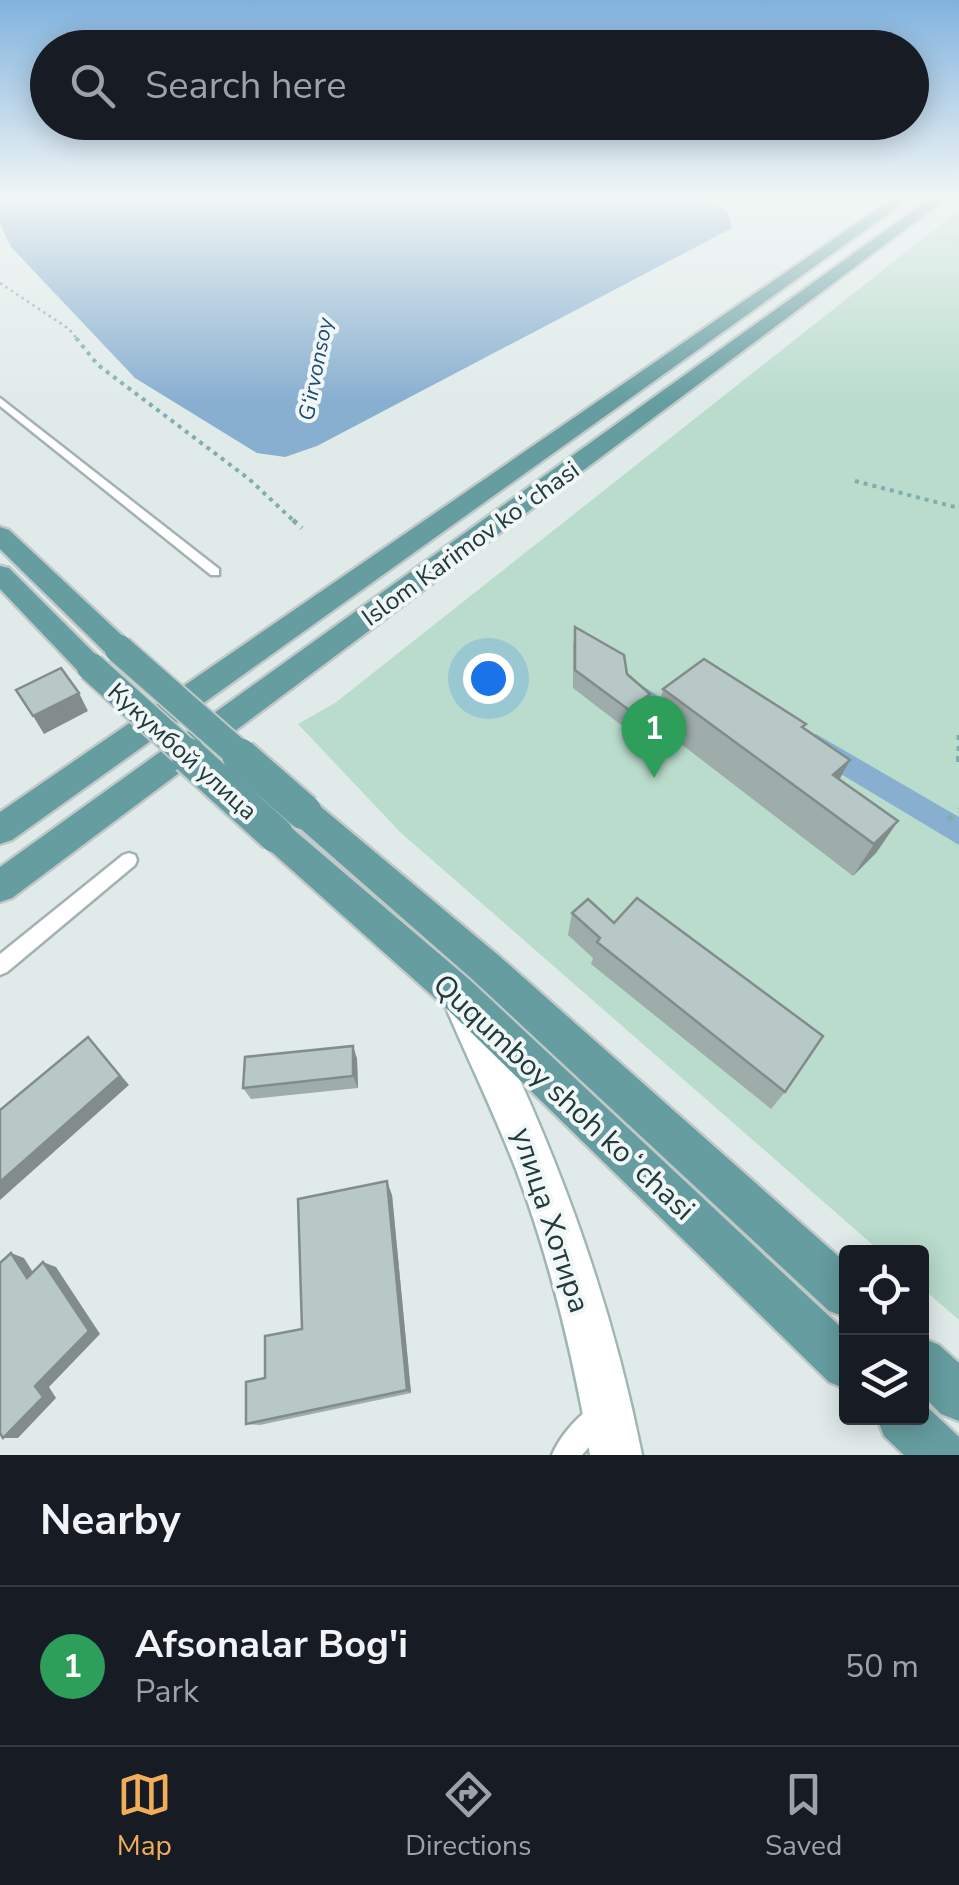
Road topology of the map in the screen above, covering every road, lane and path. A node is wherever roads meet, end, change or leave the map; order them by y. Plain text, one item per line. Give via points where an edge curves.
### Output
1 (796, 266) edge
2 (847, 266) edge
3 (0, 283) edge
4 (0, 401) edge
5 (855, 482) dead end
6 (959, 508) edge
7 (302, 528) dead end
8 (0, 535) edge
9 (215, 572) dead end
10 (0, 574) edge
11 (959, 736) edge
12 (959, 764) edge
13 (959, 808) edge
14 (948, 820) dead end
15 (290, 823) junction
16 (0, 830) edge
17 (129, 860) dead end
18 (0, 887) edge
19 (0, 966) edge
20 (458, 994) junction
21 (839, 1288) edge
22 (839, 1358) edge
23 (929, 1368) edge
24 (959, 1396) edge
25 (608, 1406) junction
26 (564, 1455) edge
27 (616, 1455) edge

1 - 16 main road, Islom Karimov koʻchasi
2 - 18 main road, Islom Karimov koʻchasi
3 - 7 path via 69,329 98,365 249,479
4 - 9 lane
5 - 6 path
8 - 15 main road, Кукумбой улица, bridge
10 - 15 main road, Кукумбой улица, bridge via 91,667
11 - 12 path
13 - 14 path
15 - 20 main road, Ququmboy shoh koʻchasi
15 - 21 main road, Ququmboy shoh koʻchasi via 485,967
17 - 19 lane
20 - 22 main road, Ququmboy shoh koʻchasi
20 - 25 main road, улица Хотира via 544,1185
23 - 24 main road
25 - 26 lane
25 - 27 main road, улица Хотира

